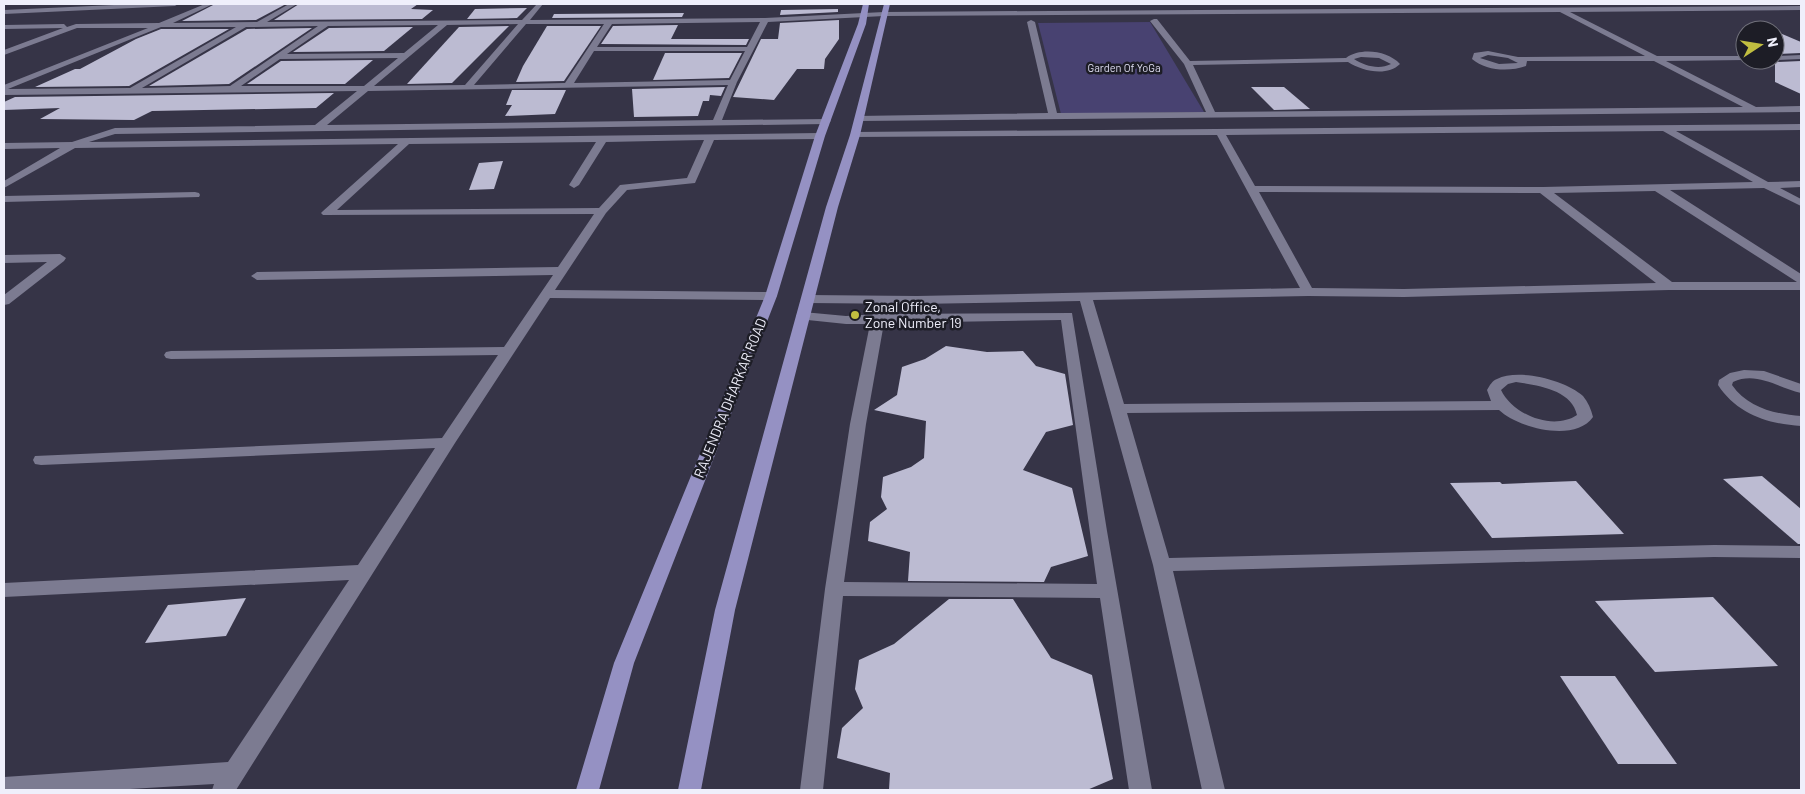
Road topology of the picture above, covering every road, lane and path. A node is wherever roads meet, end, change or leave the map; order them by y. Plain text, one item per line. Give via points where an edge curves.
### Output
1 (175, 4) edge
2 (210, 4) edge
3 (294, 4) edge
4 (540, 4) edge
5 (1031, 4) edge
6 (1549, 4) edge
7 (1801, 8) edge
8 (1561, 10) junction
9 (4, 12) edge
10 (884, 13) edge
11 (860, 14) edge
12 (1801, 16) edge
13 (1030, 18) junction
14 (1576, 18) junction
15 (1381, 19) dead end
16 (1474, 19) dead end
17 (765, 20) junction
18 (1059, 21) dead end
19 (1154, 21) junction
20 (446, 22) junction
21 (609, 22) junction
22 (1040, 22) dead end
23 (522, 23) junction
24 (326, 24) junction
25 (246, 25) junction
26 (258, 25) junction
27 (76, 26) junction
28 (158, 26) junction
29 (4, 27) edge
30 (592, 49) junction
31 (750, 49) junction
32 (4, 53) edge
33 (408, 55) junction
34 (278, 57) junction
35 (1801, 57) edge
36 (1735, 58) edge
37 (1785, 58) edge
38 (1519, 59) junction
39 (1350, 60) dead end
40 (1656, 60) junction
41 (1188, 64) junction
42 (733, 82) junction
43 (568, 85) junction
44 (4, 88) edge
45 (467, 88) junction
46 (232, 89) junction
47 (367, 89) junction
48 (131, 90) junction
49 (4, 92) edge
50 (1801, 109) edge
51 (1756, 110) junction
52 (1212, 115) junction
53 (1053, 117) junction
54 (860, 118) junction
55 (826, 121) junction
56 (716, 124) junction
57 (1789, 127) junction
58 (1801, 127) edge
59 (319, 128) junction
60 (1665, 129) junction
61 (1220, 132) junction
62 (856, 135) junction
63 (820, 136) junction
64 (603, 138) junction
65 (710, 138) junction
66 (408, 140) junction
67 (70, 145) junction
68 (4, 146) edge
69 (1766, 184) junction
70 (1801, 184) edge
71 (4, 185) edge
72 (574, 185) dead end
73 (1658, 187) junction
74 (1252, 189) junction
75 (1543, 190) junction
76 (195, 195) dead end
77 (4, 199) edge
78 (1801, 203) edge
79 (602, 211) junction
80 (4, 259) edge
81 (562, 271) junction
82 (257, 276) dead end
83 (1801, 279) edge
84 (1669, 286) junction
85 (1801, 286) edge
86 (1308, 292) junction
87 (546, 294) junction
88 (771, 296) junction
89 (1086, 298) junction
90 (808, 299) junction
91 (4, 301) edge
92 (803, 316) junction
93 (878, 318) junction
94 (508, 351) junction
95 (171, 355) dead end
96 (1801, 389) edge
97 (1502, 405) junction
98 (1118, 409) junction
99 (1801, 421) edge
100 (447, 443) junction
101 (41, 460) dead end
102 (1801, 552) edge
103 (1162, 565) junction
104 (364, 572) junction
105 (834, 589) junction
106 (4, 590) edge
107 (1108, 591) junction
108 (229, 781) edge
109 (4, 788) edge
110 (587, 790) edge
111 (689, 790) edge
112 (811, 790) edge
113 (1140, 790) edge
114 (1214, 790) edge

1 - 9 street
2 - 28 street
3 - 26 street
4 - 23 street
5 - 13 street
6 - 8 street
7 - 8 street
8 - 13 street
8 - 14 street
10 - 11 street
10 - 13 street
10 - 54 main road
11 - 17 street
11 - 55 main road, RAJENDRA DHARKAR ROAD
12 - 14 street
13 - 22 street
13 - 53 street
14 - 16 street
14 - 40 street
15 - 19 street
17 - 21 street
17 - 31 street
18 - 19 street
19 - 41 street
20 - 23 street
20 - 24 street
20 - 33 street
21 - 23 street
21 - 30 street
23 - 45 street
24 - 26 street
24 - 34 street
25 - 26 street
25 - 28 street
25 - 48 street
27 - 28 street
27 - 29 street
27 - 32 street
28 - 44 street
30 - 31 street
30 - 43 street
31 - 42 street
33 - 34 street
33 - 47 street
34 - 46 street
35 - 37 street
36 - 40 street
38 - 38 street via 1523,64 1508,67 1485,63 1476,57 1495,54
38 - 40 street
39 - 41 street
40 - 51 street
41 - 52 street
42 - 43 street
42 - 56 street
43 - 45 street
45 - 47 street
46 - 47 street
46 - 48 street
47 - 59 street
48 - 49 street
50 - 51 street
51 - 52 street
51 - 57 street
52 - 53 street
53 - 54 street
54 - 62 main road
55 - 56 street
55 - 63 main road, RAJENDRA DHARKAR ROAD
56 - 59 street
57 - 58 street
57 - 60 street
59 - 67 street via 131,130 97,135
60 - 61 street
60 - 69 street
61 - 62 street
61 - 74 street
62 - 90 main road via 832,207
63 - 65 street
63 - 88 main road, RAJENDRA DHARKAR ROAD
64 - 65 street
64 - 66 street
64 - 72 street
65 - 79 street via 691,181 624,187
66 - 67 street
66 - 79 street via 327,213
67 - 68 street
67 - 71 street
69 - 70 street
69 - 73 street
69 - 78 street
73 - 75 street
73 - 83 street
74 - 75 street
74 - 86 street
75 - 84 street
76 - 77 street
79 - 81 street
80 - 91 street via 60,258
81 - 82 street
81 - 87 street
84 - 85 street
84 - 86 street via 1404,293
86 - 89 street
87 - 88 street
87 - 94 street
88 - 110 main road, RAJENDRA DHARKAR ROAD via 624,663
89 - 90 street
89 - 98 street
90 - 92 main road
92 - 93 street via 846,320
92 - 111 main road via 725,610
93 - 105 street via 858,424
93 - 107 street via 1067,316
94 - 95 street
94 - 100 street
96 - 99 street via 1773,378 1743,374 1726,380 1725,385 1729,393 1751,408 1784,420
97 - 97 street via 1495,397 1497,384 1505,380 1530,379 1571,394 1585,410 1585,417 1571,426 1550,426 1527,420
97 - 98 street
98 - 103 street
100 - 101 street
100 - 104 street
102 - 103 street via 1714,551
103 - 114 street
104 - 106 street
104 - 108 street
105 - 107 street
105 - 112 street
107 - 113 street
108 - 109 street

